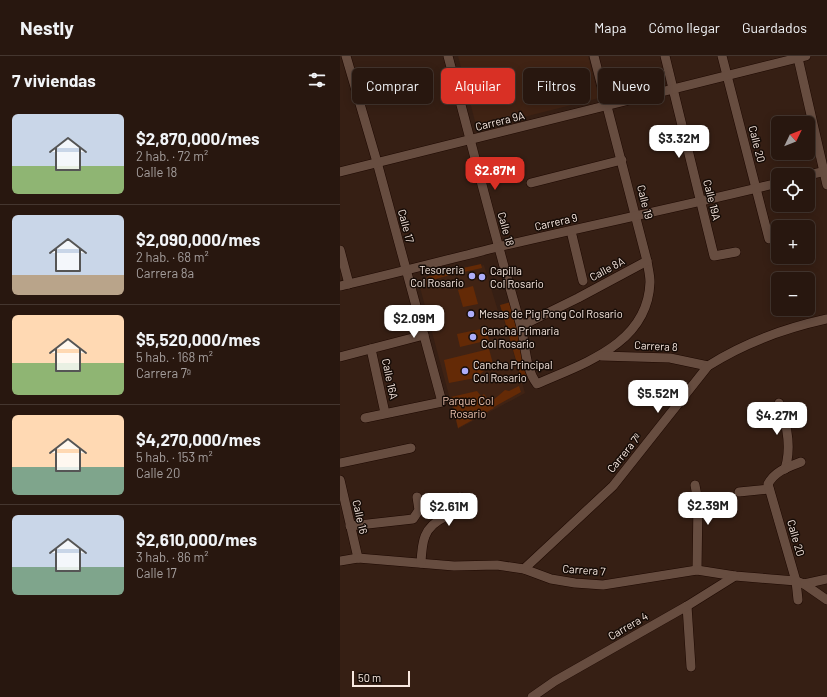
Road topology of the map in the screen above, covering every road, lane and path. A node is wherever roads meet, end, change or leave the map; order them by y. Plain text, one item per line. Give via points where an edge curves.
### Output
1 (345, 56) edge
2 (448, 56) edge
3 (594, 56) edge
4 (665, 56) edge
5 (722, 56) edge
6 (802, 57) edge
7 (340, 58) edge
8 (727, 76) junction
9 (673, 90) junction
10 (608, 106) junction
11 (471, 141) junction
12 (622, 160) junction
13 (377, 162) junction
14 (825, 171) edge
15 (340, 172) edge
16 (815, 173) edge
17 (531, 183) dead end
18 (827, 184) edge
19 (771, 185) edge
20 (756, 188) junction
21 (700, 202) junction
22 (637, 216) junction
23 (571, 231) junction
24 (768, 239) dead end
25 (498, 247) junction
26 (340, 250) edge
27 (736, 252) dead end
28 (647, 261) junction
29 (406, 271) junction
30 (582, 281) dead end
31 (344, 285) edge
32 (827, 319) edge
33 (521, 326) junction
34 (424, 335) junction
35 (371, 350) junction
36 (601, 356) junction
37 (340, 357) edge
38 (708, 366) junction
39 (537, 384) joint
40 (779, 403) dead end
41 (385, 413) junction
42 (365, 418) dead end
43 (411, 448) dead end
44 (801, 462) dead end
45 (340, 463) edge
46 (785, 469) junction
47 (340, 480) edge
48 (695, 485) dead end
49 (768, 487) junction
50 (739, 492) dead end
51 (417, 497) dead end
52 (460, 497) dead end
53 (350, 526) junction
54 (358, 558) junction
55 (340, 560) edge
56 (421, 563) junction
57 (524, 569) junction
58 (697, 570) junction
59 (734, 576) junction
60 (827, 579) edge
61 (800, 582) junction
62 (798, 600) dead end
63 (827, 600) edge
64 (687, 606) junction
65 (692, 667) dead end
66 (532, 697) edge

1 - 7 street
1 - 13 street, Calle 17
2 - 11 street, Calle 18
3 - 10 street, Calle 19
4 - 9 street, Calle 19A
5 - 8 street, Calle 20
6 - 8 street, Carrera 9A
6 - 14 street
8 - 9 street, Carrera 9A
8 - 20 street, Calle 20
9 - 10 street, Carrera 9A
9 - 21 street, Calle 19A
10 - 11 street, Carrera 9A
10 - 12 street, Calle 19
11 - 13 street, Carrera 9A
11 - 25 street, Calle 18
12 - 17 street
12 - 22 street, Calle 19
13 - 15 street, Carrera 9A
13 - 29 street, Calle 17
14 - 16 street
14 - 18 street
19 - 20 street, Carrera 9
20 - 21 street, Carrera 9
20 - 24 street, Calle 20
21 - 22 street, Carrera 9
21 - 27 street, Calle 19A via 714,256
22 - 23 street, Carrera 9
22 - 28 street, Calle 19
23 - 25 street, Carrera 9
23 - 30 street
25 - 29 street, Carrera 9
25 - 33 street, Calle 18
26 - 31 street
28 - 33 street, Calle 8A
28 - 36 street, Carrera 8 via 650,282 646,305 625,338
29 - 31 street, Carrera 9
29 - 34 street, Calle 17
32 - 38 street, Carrera 7ª via 776,334 727,354
33 - 39 street, Calle 18 via 531,376
34 - 35 street
34 - 41 street, Calle 17 via 442,402
35 - 37 street
35 - 41 street, Calle 16A
36 - 38 street, Carrera 8 via 670,358
36 - 39 street, Carrera 8
38 - 57 street, Carrera 7ª via 613,486
40 - 46 street via 786,424 789,455
41 - 42 street
43 - 45 street
44 - 46 street
46 - 49 street via 772,477
47 - 53 street, Calle 16
48 - 58 street via 698,502
49 - 50 street
49 - 61 street, Calle 20
51 - 53 street via 419,510 413,519
52 - 56 street via 462,504 457,512 436,523 424,535
53 - 54 street, Calle 16
54 - 55 street, Carrera 7
54 - 56 street, Carrera 7
56 - 57 street, Carrera 7 via 454,566 496,565
57 - 58 street, Carrera 7 via 563,581 603,585
58 - 59 street, Carrera 7
59 - 61 street, Carrera 7
59 - 64 street, Carrera 4
60 - 61 street, Carrera 7
61 - 62 street, Calle 20
61 - 63 street
64 - 65 street
64 - 66 street, Carrera 4 via 555,681

